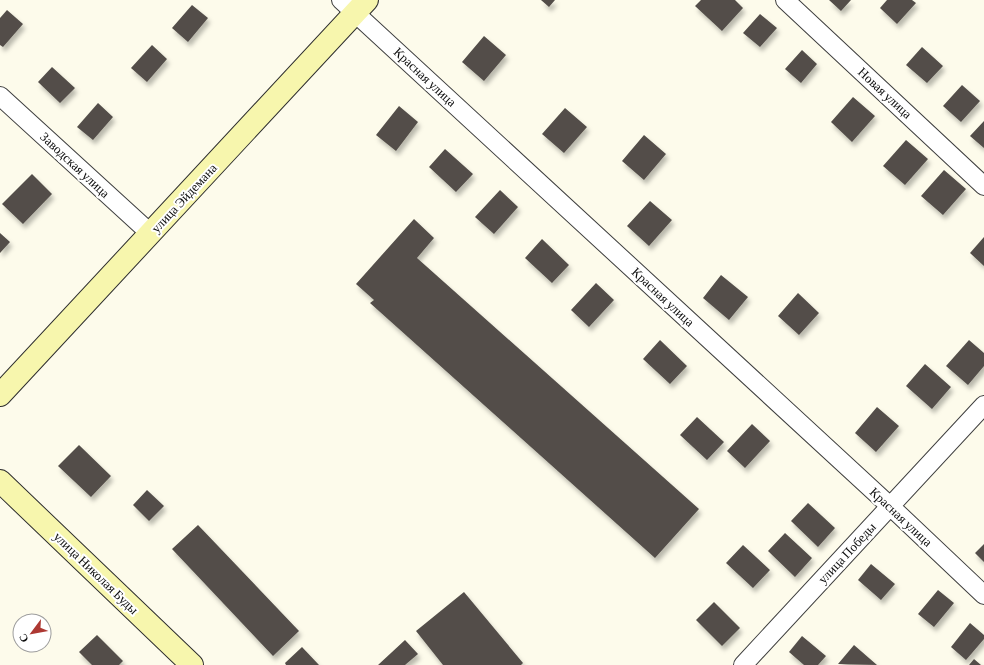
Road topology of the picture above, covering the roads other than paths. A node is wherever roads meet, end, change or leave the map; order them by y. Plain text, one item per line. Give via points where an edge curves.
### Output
1 (785, 0) edge
2 (355, 4) edge
3 (0, 96) edge
4 (984, 186) edge
5 (151, 234) junction
6 (0, 395) edge
7 (984, 406) edge
8 (0, 481) edge
9 (890, 506) junction
10 (984, 595) edge
11 (192, 665) edge
12 (743, 665) edge

1 - 4 street, Новая улица
2 - 5 main road, улица Эйдемана
2 - 9 street, Красная улица
3 - 5 street, Заводская улица
5 - 6 main road, улица Эйдемана
7 - 9 street, улица Победы
8 - 11 main road, улица Николая Буды
9 - 10 street, Красная улица
9 - 12 street, улица Победы

